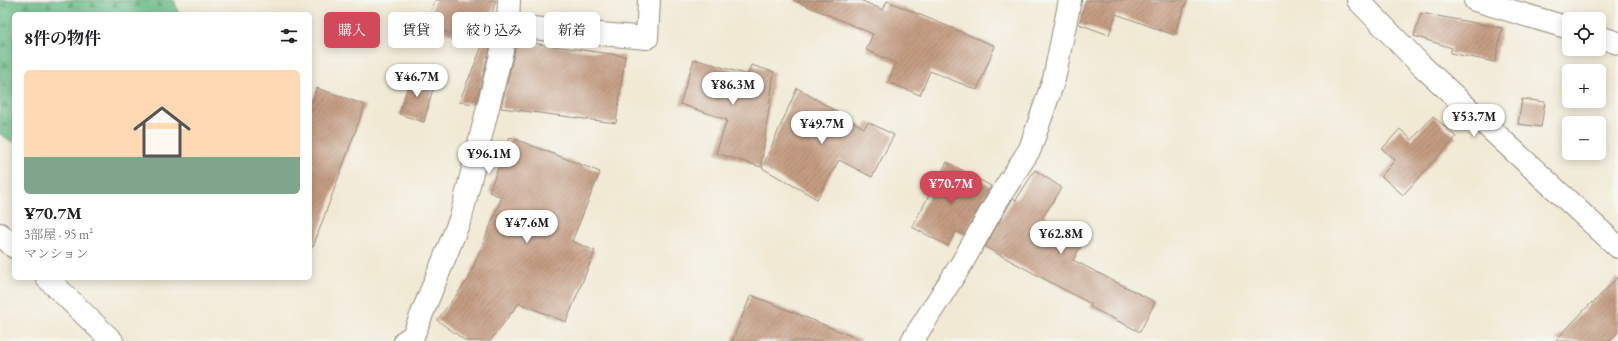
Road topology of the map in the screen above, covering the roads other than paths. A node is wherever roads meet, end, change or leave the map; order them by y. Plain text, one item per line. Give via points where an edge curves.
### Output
1 (509, 0) edge
2 (649, 0) edge
3 (1070, 0) edge
4 (1358, 0) edge
5 (1475, 0) edge
6 (509, 12) edge
7 (1562, 26) edge
8 (536, 28) edge
9 (1606, 39) edge
10 (1618, 43) edge
11 (503, 48) edge
12 (0, 234) edge
13 (12, 245) edge
14 (1618, 247) edge
15 (49, 280) edge
16 (413, 339) edge
17 (112, 341) edge
18 (912, 341) edge

1 - 6 street
2 - 8 street via 647,38
3 - 18 street via 1054,79 1030,149
4 - 14 street via 1421,65
5 - 7 street
9 - 10 street
11 - 16 street via 461,217
12 - 13 street
15 - 17 street

